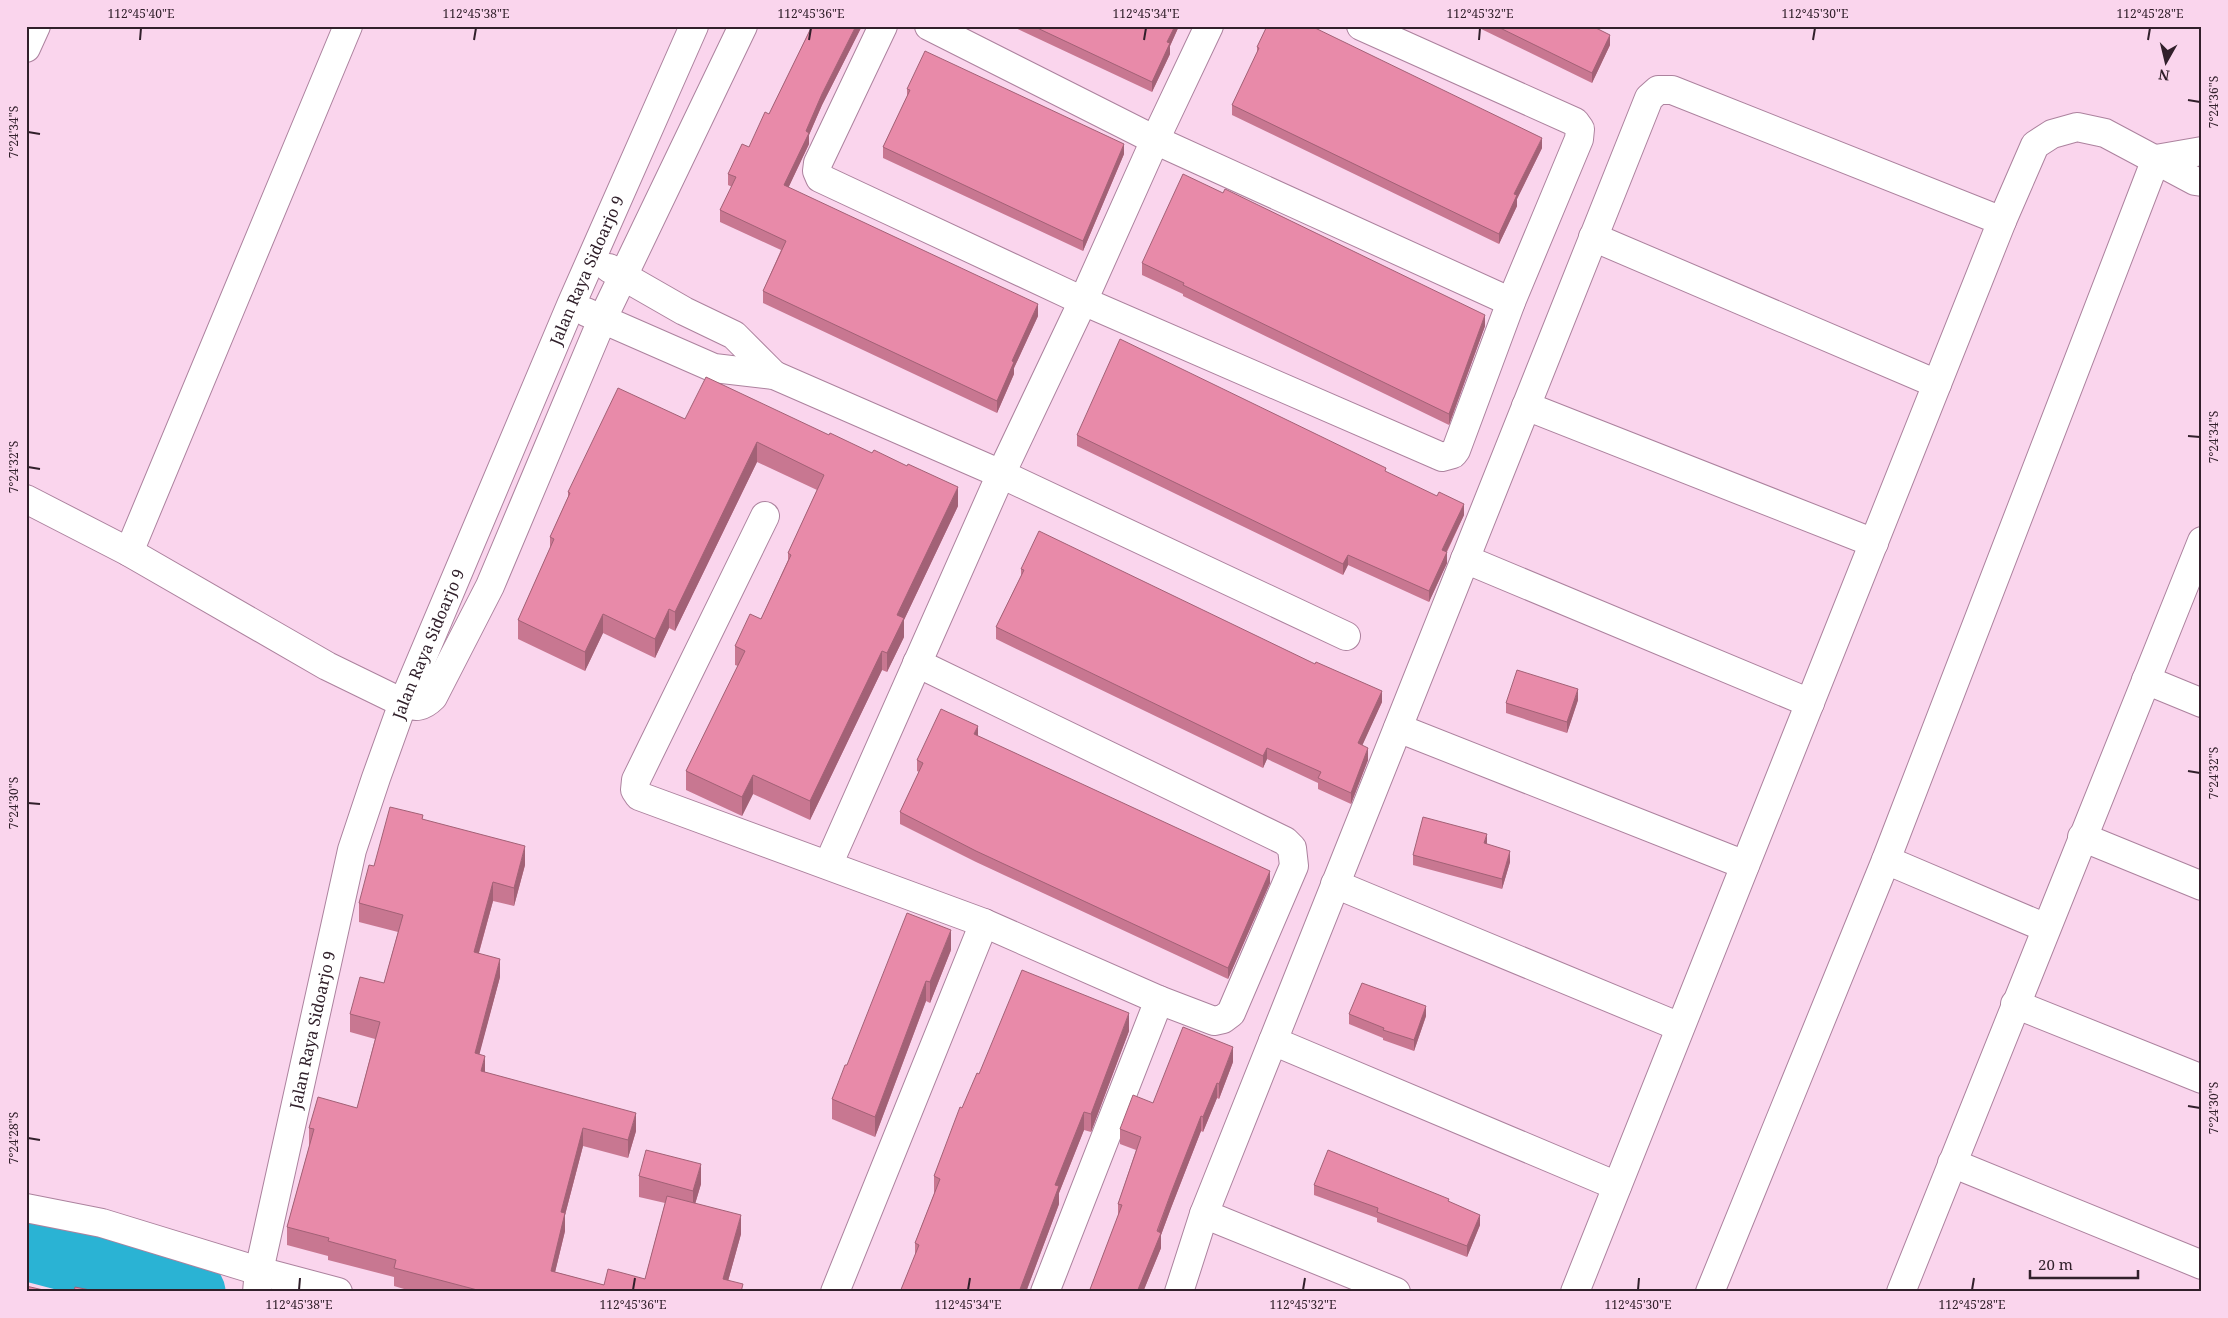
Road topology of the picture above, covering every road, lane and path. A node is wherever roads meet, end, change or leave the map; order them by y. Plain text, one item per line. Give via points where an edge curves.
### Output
1 (36, 26) edge
2 (348, 26) edge
3 (694, 26) edge
4 (743, 26) edge
5 (883, 26) edge
6 (929, 26) edge
7 (1209, 26) edge
8 (1361, 26) edge
9 (26, 48) edge
10 (1155, 140) junction
11 (2202, 151) edge
12 (2156, 159) junction
13 (2202, 182) edge
14 (2002, 221) junction
15 (1593, 237) junction
16 (593, 258) junction
17 (624, 276) junction
18 (1083, 301) junction
19 (1511, 302) junction
20 (571, 304) junction
21 (602, 320) junction
22 (774, 375) junction
23 (1937, 384) junction
24 (1526, 406) junction
25 (1001, 474) junction
26 (26, 499) edge
27 (765, 516) dead end
28 (136, 536) junction
29 (2202, 541) edge
30 (1874, 543) junction
31 (1465, 559) junction
32 (1346, 636) dead end
33 (917, 663) junction
34 (2146, 680) junction
35 (403, 703) junction
36 (1810, 703) junction
37 (2202, 703) edge
38 (1398, 728) junction
39 (2082, 837) junction
40 (1886, 860) junction
41 (828, 865) junction
42 (1745, 866) junction
43 (1335, 884) junction
44 (2202, 886) edge
45 (984, 923) junction
46 (2046, 928) junction
47 (1159, 1000) junction
48 (2015, 1004) junction
49 (1680, 1027) junction
50 (1273, 1041) junction
51 (2202, 1079) edge
52 (1952, 1163) junction
53 (1617, 1186) junction
54 (26, 1208) edge
55 (1204, 1214) junction
56 (2202, 1265) edge
57 (258, 1284) edge
58 (338, 1292) edge
59 (835, 1292) edge
60 (1045, 1292) edge
61 (1179, 1292) edge
62 (1396, 1292) edge
63 (1575, 1292) edge
64 (1710, 1292) edge
65 (1901, 1292) edge

1 - 9 street
2 - 28 street
3 - 16 street, Jalan Raya Sidoarjo 9
4 - 17 street
5 - 18 street via 818,163 820,178
6 - 10 street
7 - 10 street
8 - 19 street via 1575,122 1580,130
10 - 18 street
10 - 19 street
11 - 12 street
12 - 13 street
12 - 14 street via 2105,133 2077,128 2052,134 2035,145
12 - 40 street
14 - 15 street via 1672,90 1658,90 1649,98
14 - 23 street
15 - 23 street
15 - 24 street
16 - 17 street
16 - 20 street, Jalan Raya Sidoarjo 9
17 - 21 street
17 - 22 street via 734,335
18 - 19 street via 1442,457 1456,450
18 - 25 street
20 - 21 street
20 - 35 street, Jalan Raya Sidoarjo 9
21 - 22 street via 714,368
21 - 35 street via 490,586 433,698 425,705 414,707
22 - 25 street
23 - 30 street
24 - 30 street
24 - 31 street
25 - 32 street
25 - 33 street
26 - 28 street
27 - 41 street via 636,780 635,790 639,796
28 - 35 street via 327,666
29 - 34 street
30 - 36 street
31 - 36 street
31 - 38 street
33 - 41 street
33 - 47 street via 1285,841 1292,848 1294,866 1231,1013 1214,1021
34 - 37 street
34 - 39 street
35 - 57 street, Jalan Raya Sidoarjo 9 via 352,850
36 - 42 street
38 - 42 street
38 - 43 street
39 - 44 street
39 - 46 street
40 - 46 street
40 - 64 street
41 - 45 street
42 - 49 street
43 - 49 street
43 - 50 street
45 - 47 street
45 - 59 street
46 - 48 street
47 - 60 street
48 - 51 street
48 - 52 street
49 - 53 street
50 - 53 street
50 - 55 street
52 - 56 street
52 - 65 street
53 - 63 street
54 - 57 street via 102,1223
55 - 61 street
55 - 62 street
57 - 58 street

